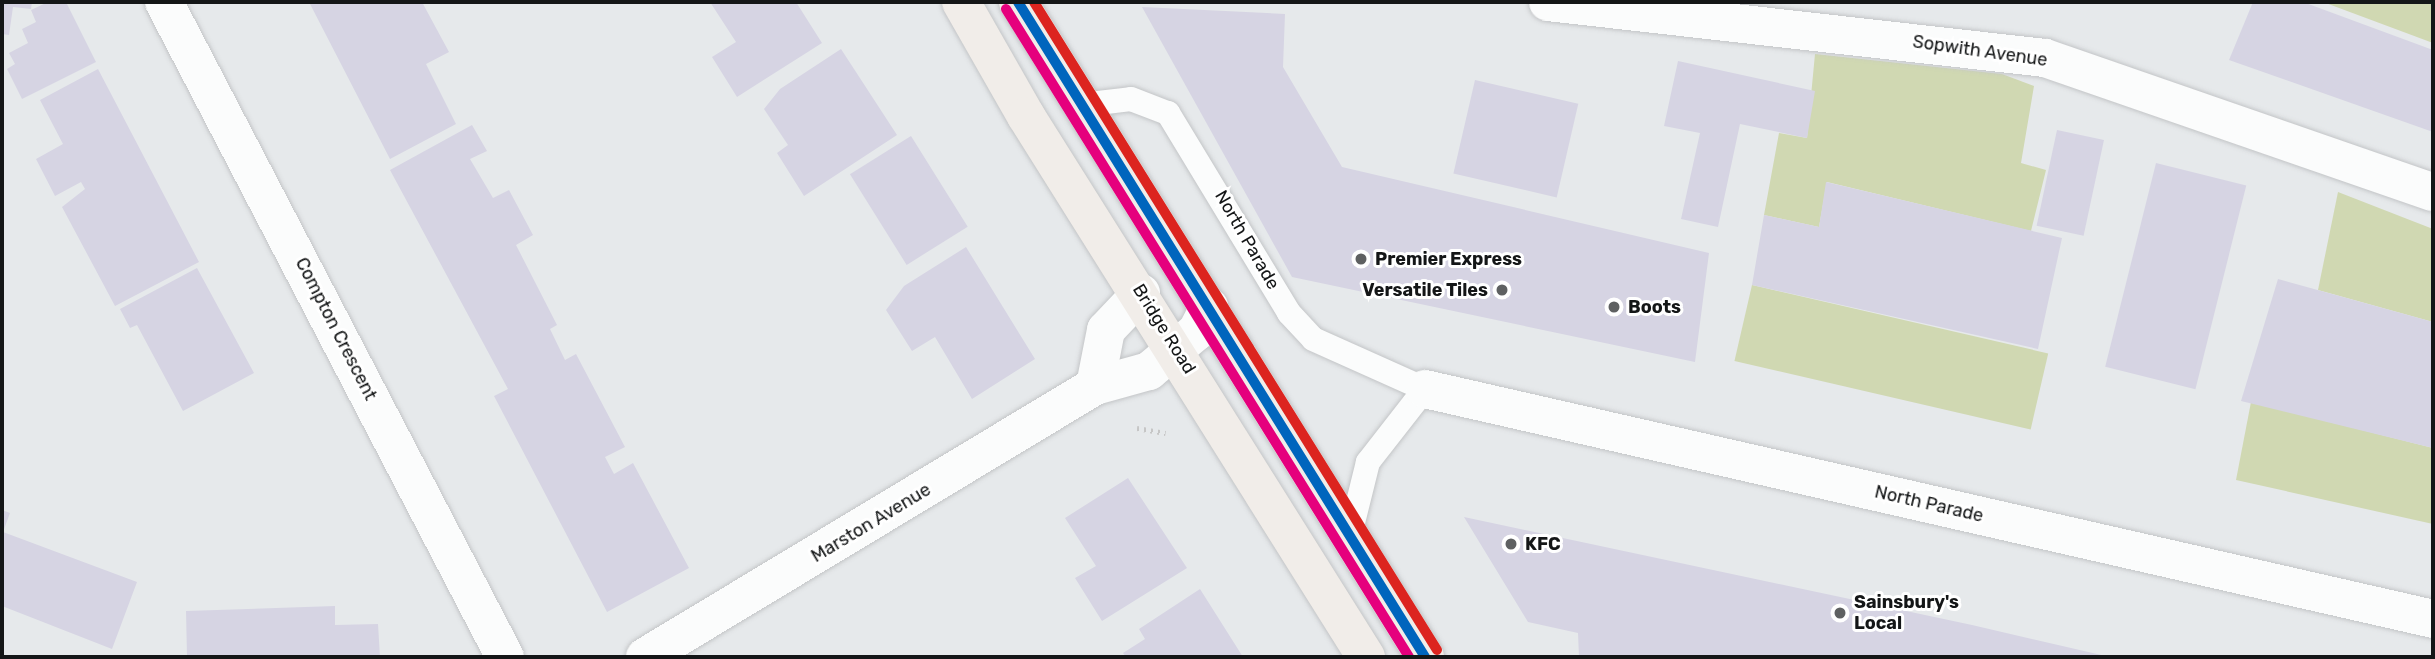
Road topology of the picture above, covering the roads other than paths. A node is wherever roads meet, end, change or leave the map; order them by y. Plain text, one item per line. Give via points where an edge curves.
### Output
1 (164, 2) edge
2 (961, 2) edge
3 (1548, 2) edge
4 (1021, 3) edge
5 (1081, 105) junction
6 (2433, 192) edge
7 (1141, 293) junction
8 (1209, 307) junction
9 (1178, 350) junction
10 (1096, 386) junction
11 (1425, 389) junction
12 (1349, 539) junction
13 (2433, 619) edge
14 (505, 657) edge
15 (645, 657) edge
16 (1366, 657) edge
17 (1425, 657) edge

1 - 14 street, Compton Crescent
2 - 7 street, Bridge Road via 1026,116
3 - 6 street, Sopwith Avenue via 2045,58
4 - 5 street
5 - 8 street
5 - 11 lane, North Parade via 1131,99 1168,113 1305,330
7 - 9 street, Bridge Road
7 - 10 street via 1106,330
8 - 9 street, Marston Avenue
8 - 12 street
9 - 10 street, Marston Avenue via 1149,371
9 - 16 street, Bridge Road
10 - 15 street, Marston Avenue
11 - 12 lane via 1368,461
11 - 13 street, North Parade
12 - 17 street

